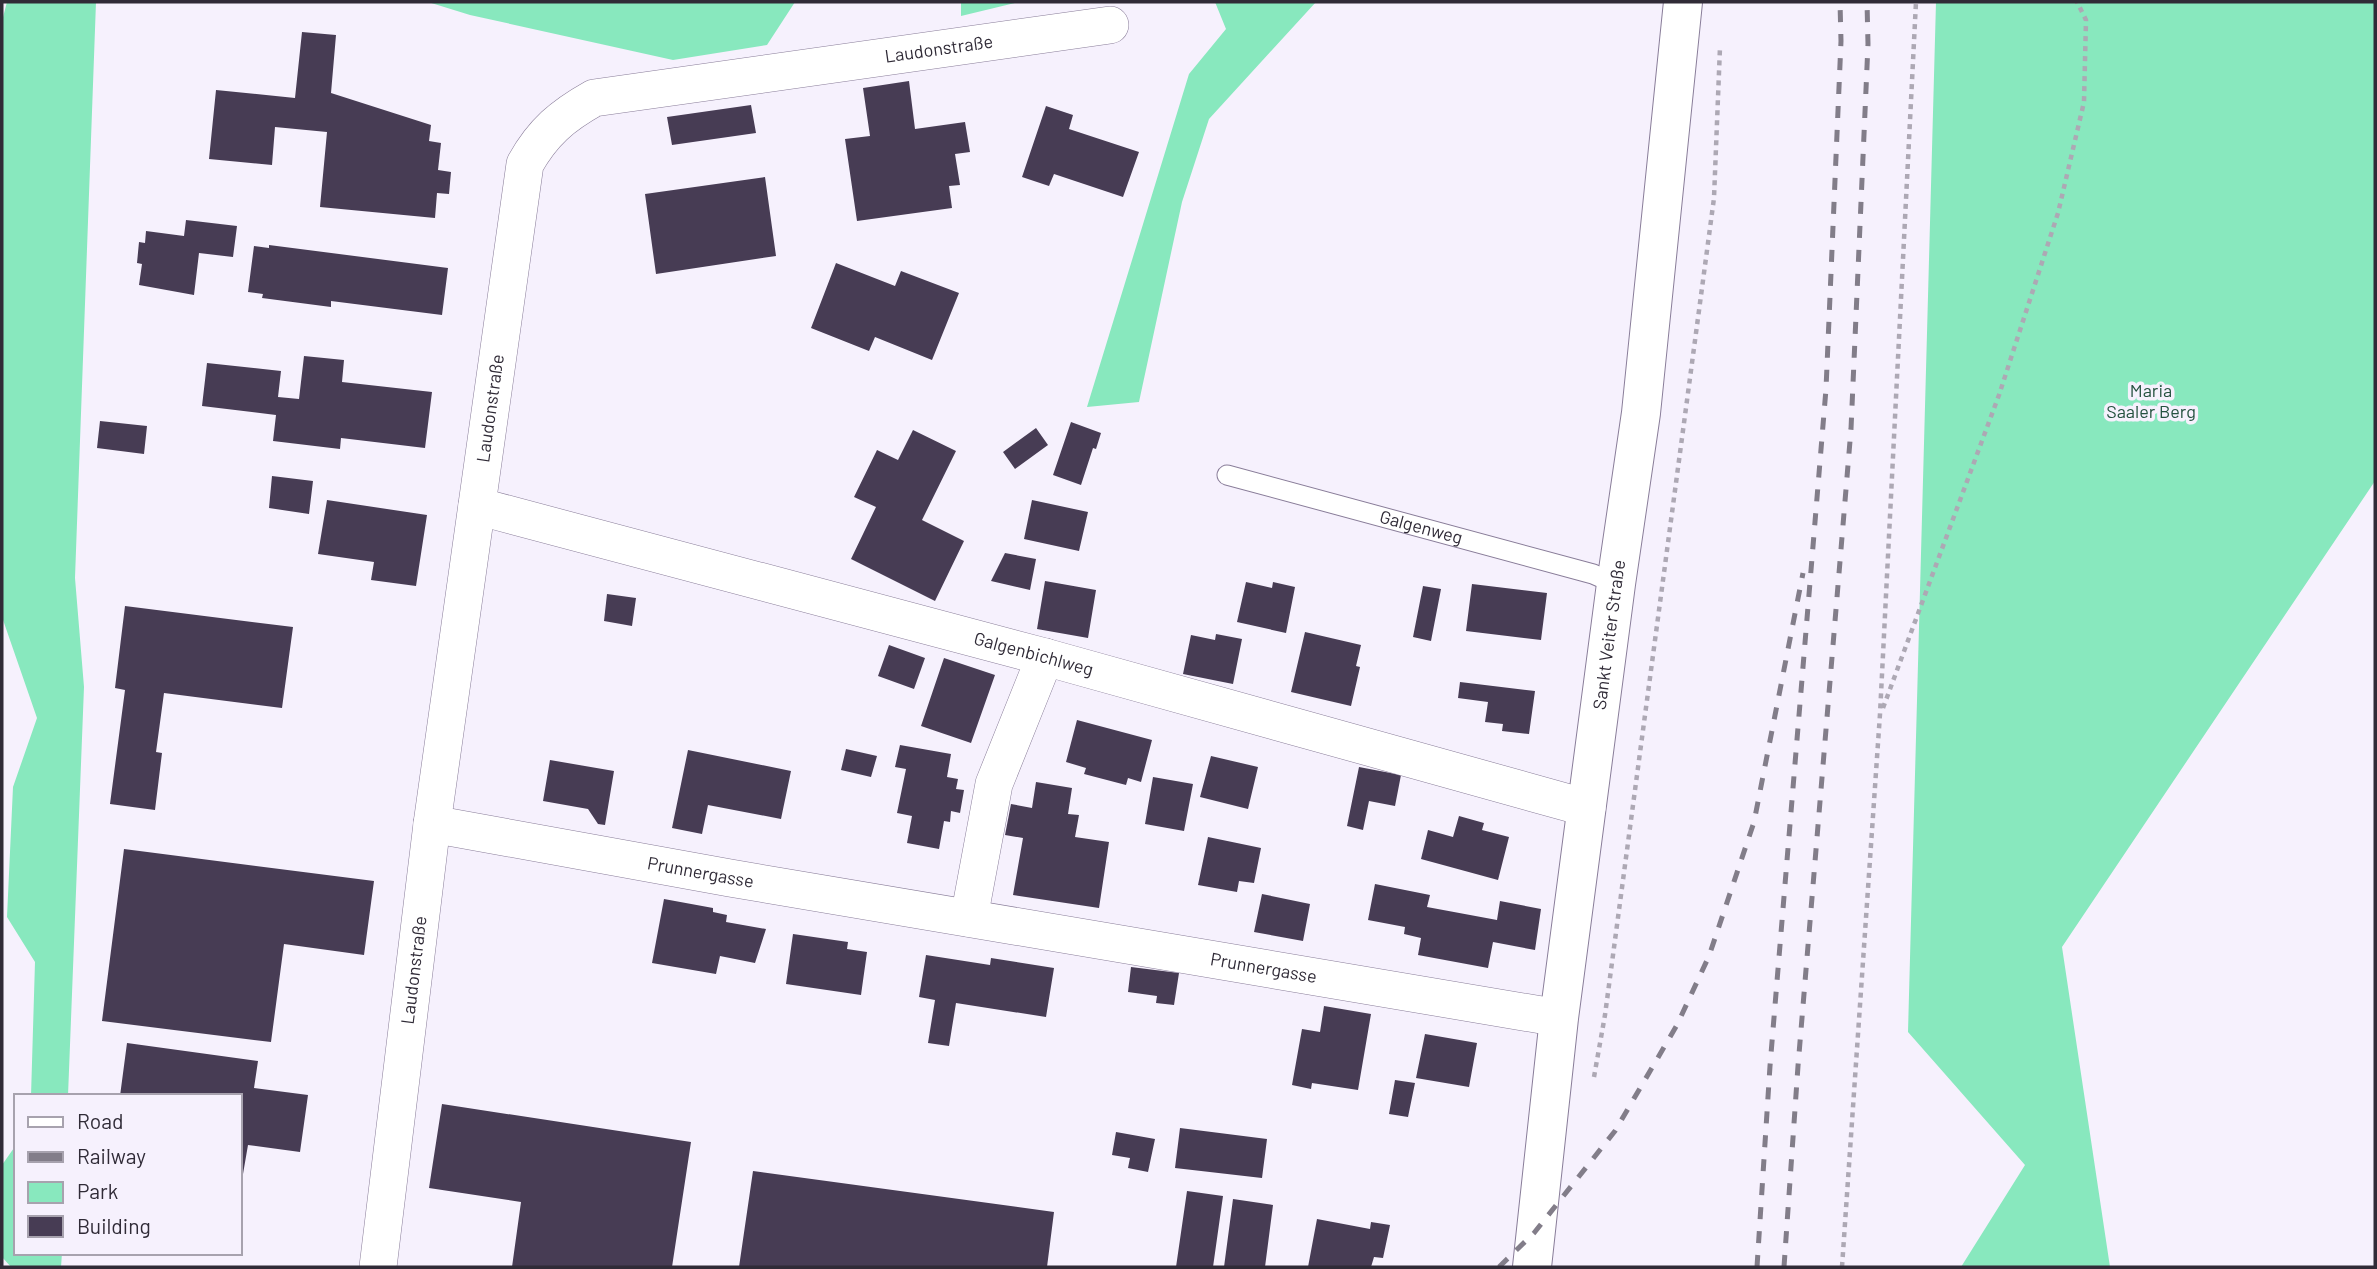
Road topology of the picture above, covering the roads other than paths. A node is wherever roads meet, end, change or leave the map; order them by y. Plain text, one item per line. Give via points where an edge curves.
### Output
1 (1683, 2) edge
2 (1110, 25) dead end
3 (1227, 475) dead end
4 (477, 506) junction
5 (1616, 584) junction
6 (1045, 657) junction
7 (1587, 808) junction
8 (432, 824) junction
9 (969, 918) junction
10 (1559, 1018) junction
11 (378, 1267) edge
12 (1532, 1267) edge

1 - 5 main road, Sankt Veiter Straße via 1641,413
2 - 4 street, Laudonstraße via 594,98 567,114 537,141 525,164
3 - 5 lane, Galgenweg
4 - 6 street, Galgenbichlweg
4 - 8 street, Laudonstraße
5 - 7 main road, Sankt Veiter Straße
6 - 7 street, Galgenbichlweg
6 - 9 street via 995,784
7 - 10 main road, Sankt Veiter Straße
8 - 9 street, Prunnergasse
8 - 11 street, Laudonstraße
9 - 10 street, Prunnergasse
10 - 12 main road, Sankt Veiter Straße

